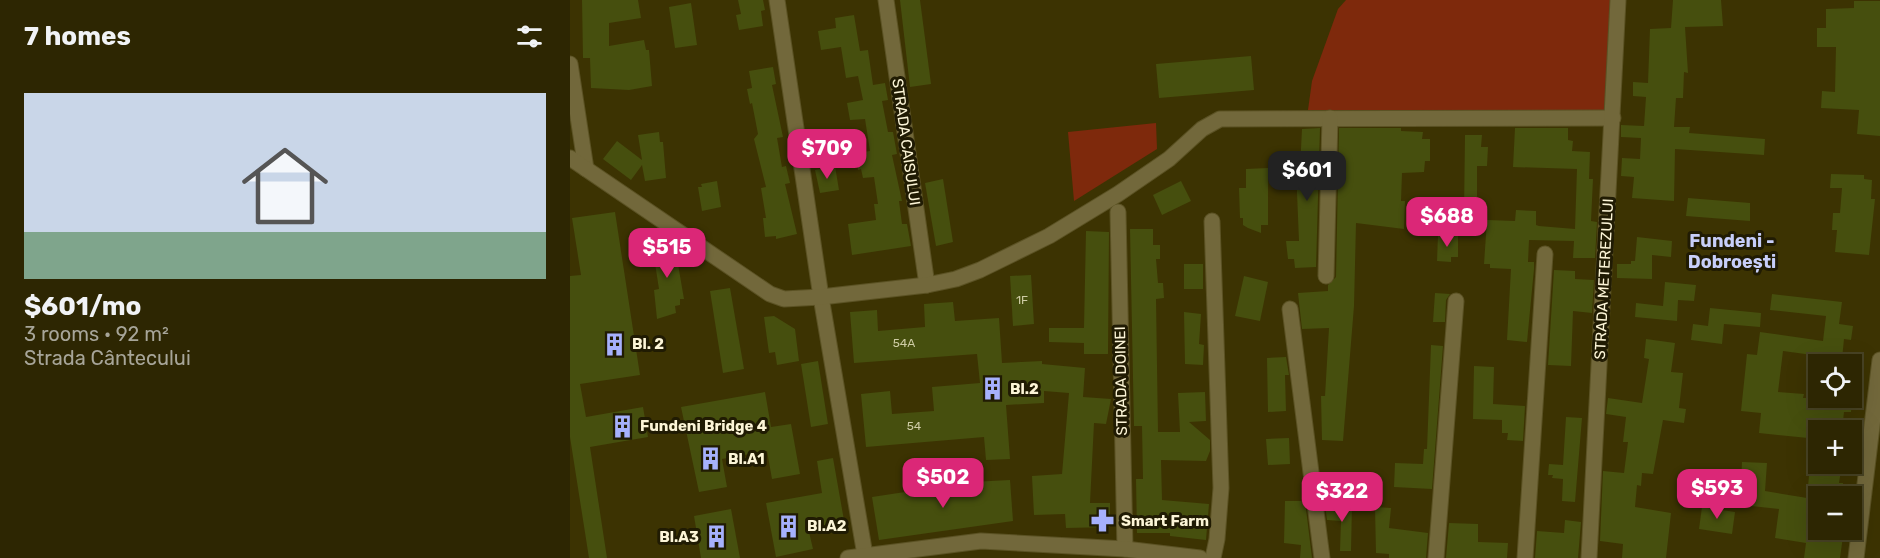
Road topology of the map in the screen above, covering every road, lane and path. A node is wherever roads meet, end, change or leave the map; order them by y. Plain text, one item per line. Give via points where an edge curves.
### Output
1 (777, 0) edge
2 (886, 0) edge
3 (1618, 0) edge
4 (570, 64) edge
5 (1330, 118) junction
6 (1613, 118) junction
7 (570, 158) edge
8 (586, 169) junction
9 (1118, 212) dead end
10 (1212, 221) dead end
11 (1545, 254) dead end
12 (1326, 276) dead end
13 (927, 285) junction
14 (821, 297) junction
15 (1456, 301) dead end
16 (1290, 309) dead end
17 (1880, 360) edge
18 (1125, 549) junction
19 (1063, 552) edge
20 (865, 555) junction
21 (848, 558) edge
22 (1200, 558) edge
23 (1213, 558) edge
24 (1322, 558) edge
25 (1436, 558) edge
26 (1526, 558) edge
27 (1589, 558) edge
28 (1856, 558) edge

1 - 14 street
2 - 13 street, STRADA CAISULUI
3 - 6 street, STRADA METEREZULUI
4 - 8 street
5 - 6 street
5 - 12 street
5 - 13 street via 1220,119 1210,123 1154,170 1049,236 980,270
6 - 27 street, STRADA METEREZULUI
7 - 8 street
8 - 14 street via 770,294 784,299
9 - 18 street, STRADA DOINEI
10 - 23 street via 1221,488
11 - 26 street
13 - 14 street
14 - 20 street
15 - 25 street
16 - 24 street
17 - 28 street
18 - 19 street
18 - 22 street
19 - 20 street via 981,541
20 - 21 street

